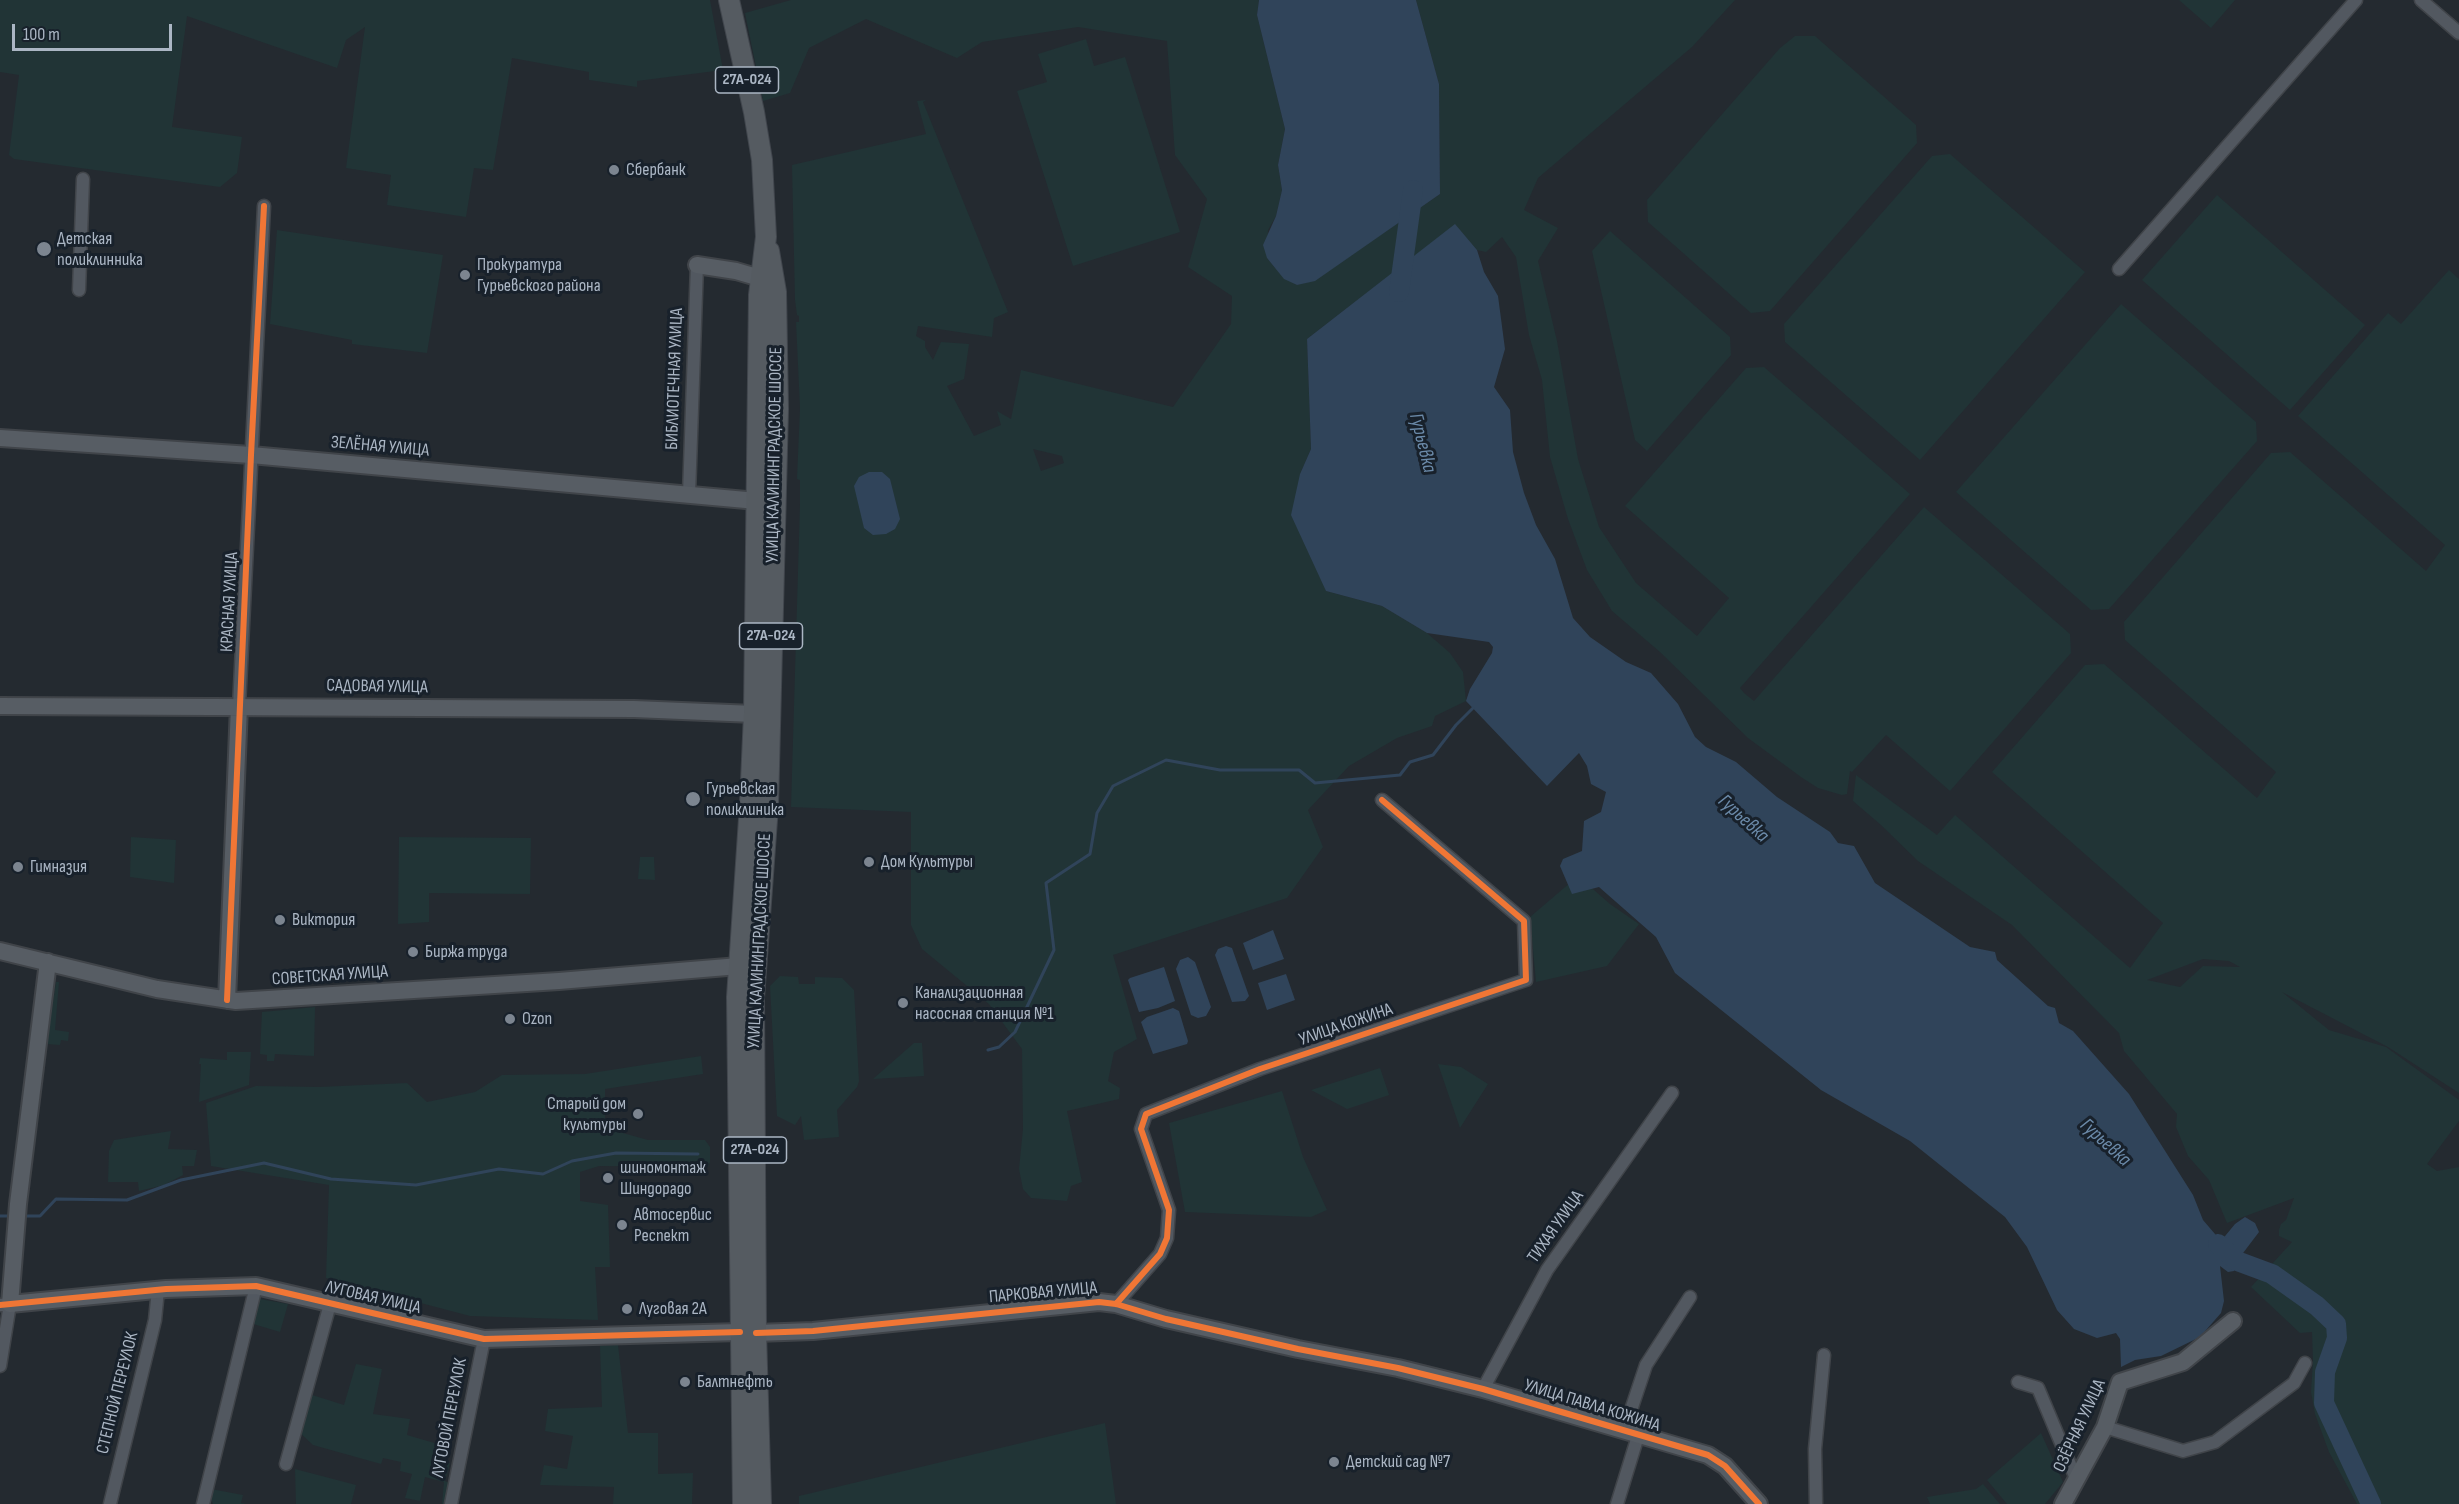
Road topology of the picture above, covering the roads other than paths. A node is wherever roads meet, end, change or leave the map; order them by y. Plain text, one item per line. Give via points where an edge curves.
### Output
1 (729, 0) edge
2 (2356, 0) edge
3 (2421, 0) edge
4 (2459, 33) edge
5 (83, 179) dead end
6 (264, 206) dead end
7 (759, 262) junction
8 (697, 265) joint
9 (2119, 269) dead end
10 (79, 290) dead end
11 (0, 438) edge
12 (251, 455) junction
13 (689, 494) junction
14 (757, 501) junction
15 (0, 706) edge
16 (239, 706) junction
17 (754, 714) junction
18 (1382, 800) dead end
19 (0, 951) edge
20 (48, 962) junction
21 (747, 966) junction
22 (227, 1000) junction
23 (1672, 1093) dead end
24 (256, 1286) junction
25 (158, 1290) junction
26 (1690, 1297) dead end
27 (330, 1304) junction
28 (1116, 1304) junction
29 (5, 1305) edge
30 (2233, 1321) dead end
31 (748, 1333) junction
32 (484, 1339) junction
33 (1824, 1355) dead end
34 (2305, 1363) dead end
35 (0, 1366) edge
36 (1398, 1368) joint
37 (2018, 1382) dead end
38 (1483, 1389) junction
39 (2105, 1426) junction
40 (1631, 1434) junction
41 (286, 1464) dead end
42 (2077, 1481) junction
43 (2066, 1503) edge
44 (110, 1504) edge
45 (203, 1504) edge
46 (452, 1504) edge
47 (743, 1504) edge
48 (761, 1504) edge
49 (1617, 1504) edge
50 (1759, 1504) edge
51 (1816, 1504) edge

1 - 7 main road, 27А-024 via 762,160
2 - 9 street
3 - 4 street
5 - 10 street
6 - 12 street, КРАСНАЯ УЛИЦА
7 - 8 street
7 - 14 main road, 27А-024
7 - 21 main road, УЛИЦА КАЛИНИНГРАДСКОЕ ШОССЕ / 27А-024 via 776,306 778,409 768,806
8 - 13 street, БИБЛИОТЕЧНАЯ УЛИЦА
11 - 12 street, ЗЕЛЁНАЯ УЛИЦА
12 - 13 street, ЗЕЛЁНАЯ УЛИЦА
12 - 16 street, КРАСНАЯ УЛИЦА
13 - 14 street, ЗЕЛЁНАЯ УЛИЦА
14 - 17 main road, 27А-024
15 - 16 street, САДОВАЯ УЛИЦА
16 - 17 street, САДОВАЯ УЛИЦА via 634,709
16 - 22 street, КРАСНАЯ УЛИЦА
17 - 21 main road, 27А-024
18 - 28 street, УЛИЦА КОЖИНА via 1524,921 1526,980 1260,1070 1146,1114 1141,1129 1169,1210 1167,1238 1160,1254
19 - 20 street, СОВЕТСКАЯ УЛИЦА
20 - 22 street, СОВЕТСКАЯ УЛИЦА via 158,989
20 - 29 street
21 - 22 street, СОВЕТСКАЯ УЛИЦА
21 - 31 main road, УЛИЦА КАЛИНИНГРАДСКОЕ ШОССЕ / 27А-024 via 737,998
23 - 38 street, ТИХАЯ УЛИЦА via 1547,1270
24 - 25 street, ЛУГОВАЯ УЛИЦА
24 - 27 street, ЛУГОВАЯ УЛИЦА
24 - 45 street
25 - 29 street, ЛУГОВАЯ УЛИЦА
25 - 44 street, СТЕПНОЙ ПЕРЕУЛОК via 155,1320
26 - 40 street via 1646,1365
27 - 32 street, ЛУГОВАЯ УЛИЦА
27 - 41 street
28 - 31 street, ПАРКОВАЯ УЛИЦА via 1099,1302 813,1331
28 - 36 street, ПАРКОВАЯ УЛИЦА via 1298,1349
29 - 35 street
30 - 39 street, ОЗЁРНАЯ УЛИЦА via 2183,1362 2120,1382
31 - 32 street, ЛУГОВАЯ УЛИЦА
31 - 47 main road, УЛИЦА КАЛИНИНГРАДСКОЕ ШОССЕ / 27А-024
31 - 48 main road, УЛИЦА КАЛИНИНГРАДСКОЕ ШОССЕ / 27А-024
32 - 46 street, ЛУГОВОЙ ПЕРЕУЛОК
33 - 51 street via 1815,1449
34 - 39 street via 2294,1383 2215,1442 2183,1451
36 - 38 street, УЛИЦА ПАВЛА КОЖИНА
37 - 42 street via 2038,1388
38 - 40 street, УЛИЦА ПАВЛА КОЖИНА
39 - 42 street, ОЗЁРНАЯ УЛИЦА
40 - 49 street
40 - 50 street, УЛИЦА ПАВЛА КОЖИНА via 1708,1455 1725,1466
42 - 43 street, ОЗЁРНАЯ УЛИЦА

